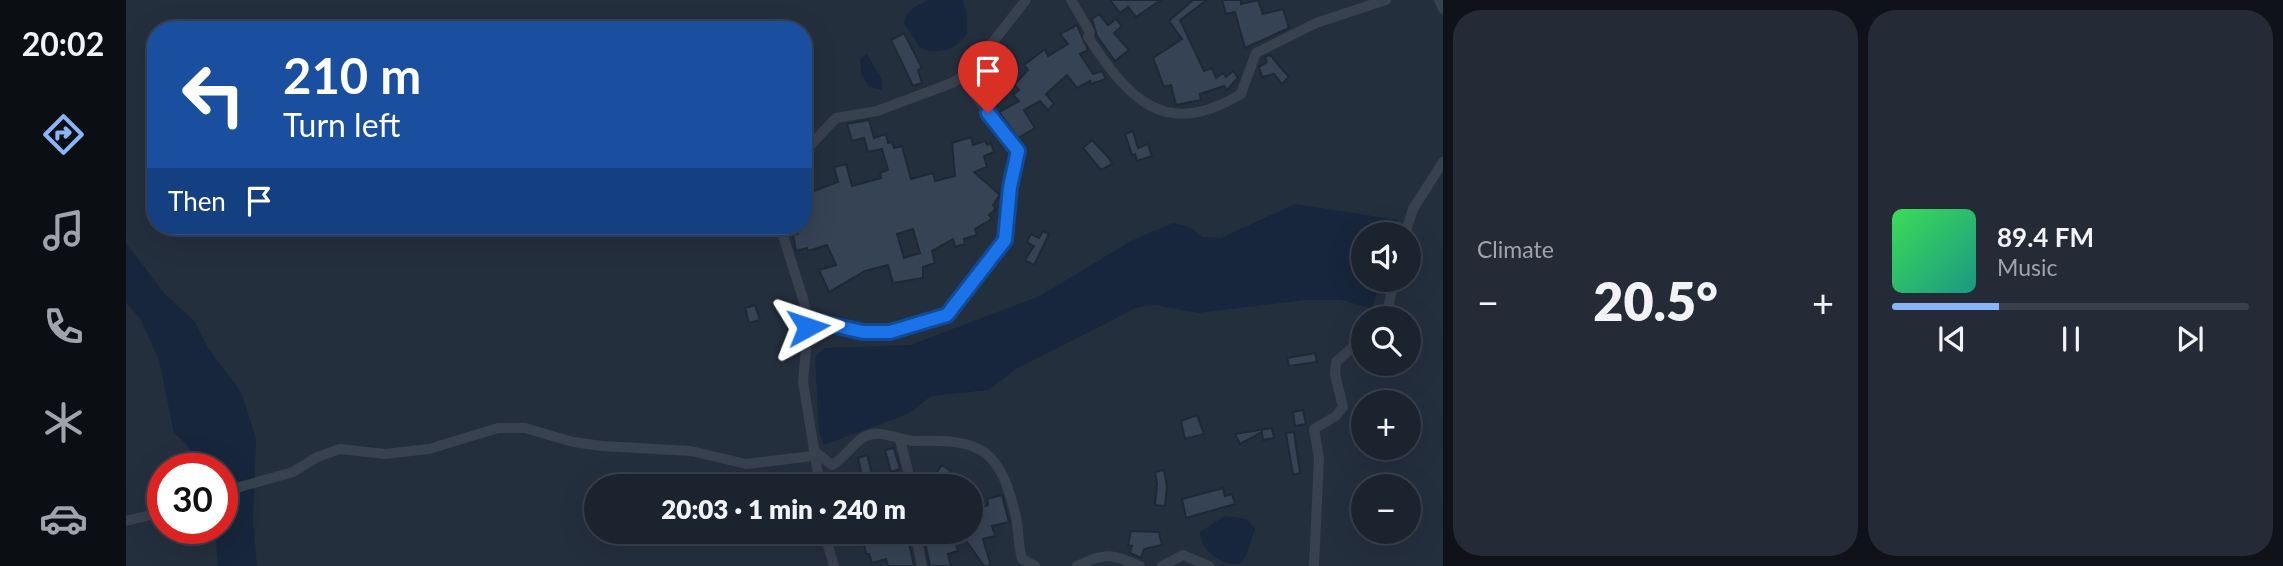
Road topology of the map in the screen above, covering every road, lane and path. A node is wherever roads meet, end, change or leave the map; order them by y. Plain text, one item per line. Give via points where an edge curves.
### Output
1 (1026, 0) edge
2 (1071, 0) edge
3 (1386, 0) edge
4 (1439, 0) edge
5 (1443, 9) edge
6 (961, 77) junction
7 (812, 143) edge
8 (1443, 162) edge
9 (1409, 222) edge
10 (783, 235) edge
11 (806, 319) junction
12 (1351, 347) edge
13 (900, 440) junction
14 (813, 454) junction
15 (817, 474) edge
16 (909, 474) edge
17 (238, 487) edge
18 (147, 516) edge
19 (126, 521) edge
20 (828, 544) edge
21 (917, 544) edge
22 (834, 566) edge
23 (922, 566) edge
24 (1035, 566) edge
25 (1077, 566) edge
26 (1140, 566) edge
27 (1162, 566) edge
28 (1209, 566) edge
29 (1314, 566) edge

1 - 6 street via 981,60
2 - 3 street via 1113,75 1137,100 1182,115 1218,106 1241,94 1256,53 1316,23
4 - 5 street
6 - 7 street via 877,111 836,118
6 - 11 street via 1018,151 1005,240 947,315 890,332 863,332
8 - 9 street
10 - 11 street
11 - 14 street via 803,382
12 - 29 street via 1336,362 1343,407 1314,429 1319,457
13 - 14 street via 884,434 865,436 832,465
13 - 16 street
13 - 24 street via 944,439 987,451 999,468 1016,519 1022,559
14 - 15 street
14 - 17 street via 746,464 691,451 601,446 525,428 498,428 429,449 385,454 340,449 293,472
18 - 19 street
20 - 22 street
21 - 23 street
25 - 26 street via 1098,555
27 - 28 street via 1183,555

